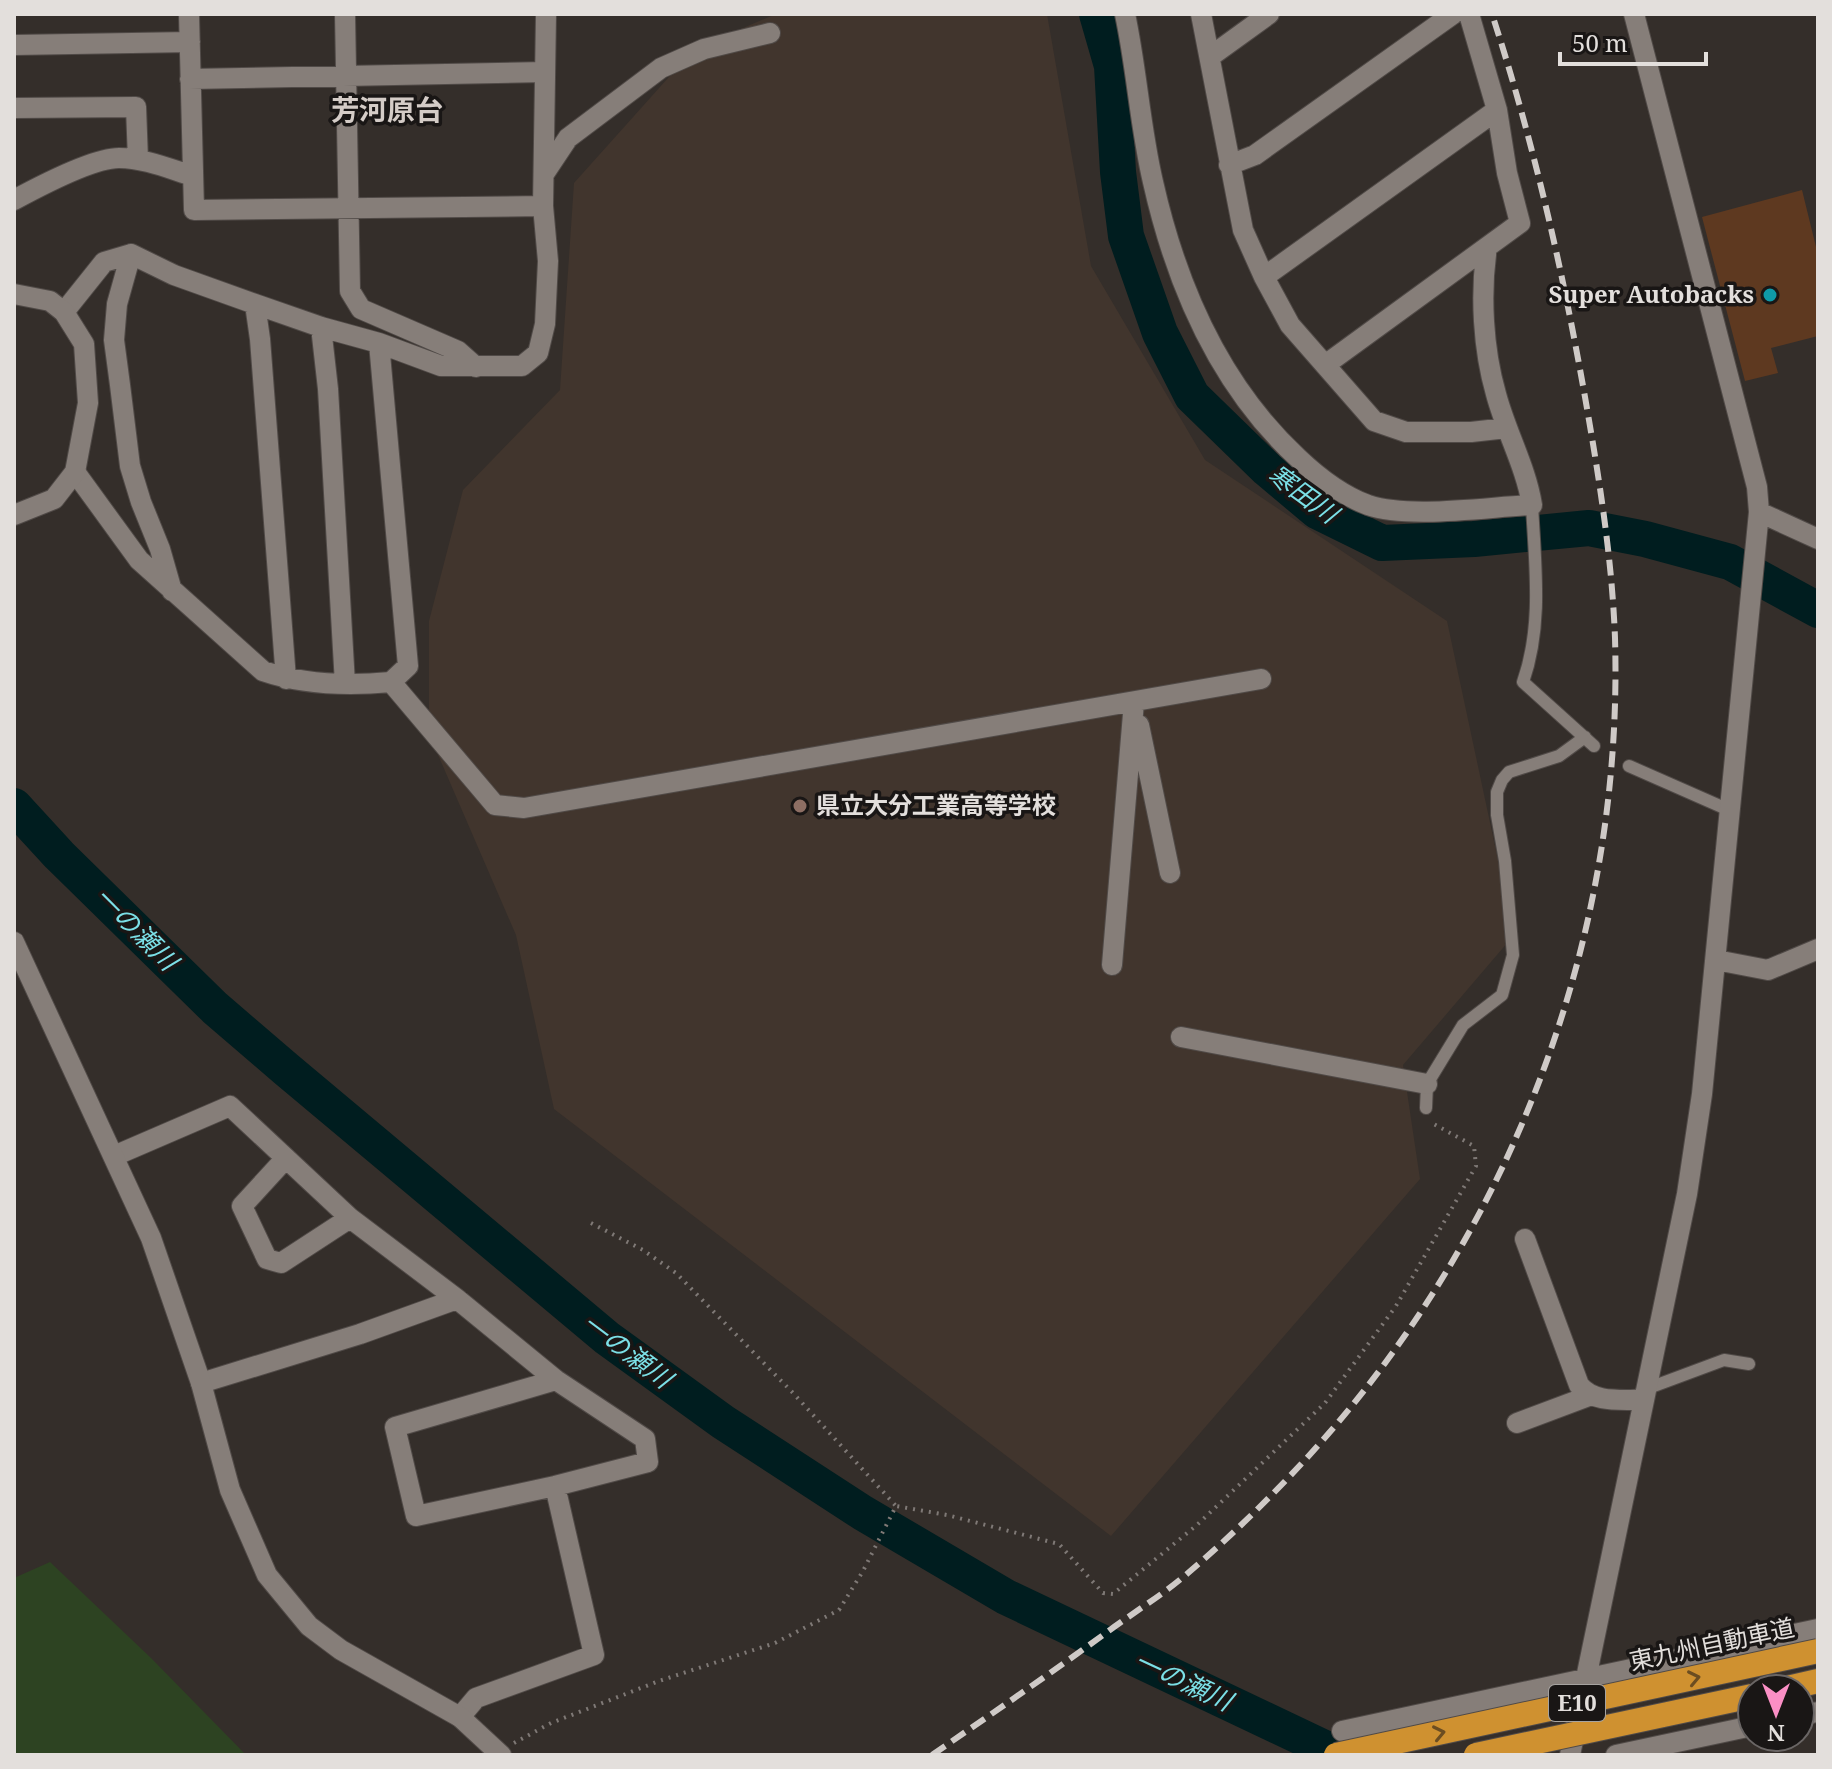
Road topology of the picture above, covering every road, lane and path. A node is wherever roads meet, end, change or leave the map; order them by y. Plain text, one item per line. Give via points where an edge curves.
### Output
1 (189, 14) edge
2 (345, 14) edge
3 (546, 14) edge
4 (1125, 14) edge
5 (1201, 14) edge
6 (1269, 14) edge
7 (1453, 14) edge
8 (1469, 14) edge
9 (1634, 14) edge
10 (770, 33) dead end
11 (190, 42) junction
12 (14, 45) edge
13 (1211, 56) junction
14 (545, 72) junction
15 (346, 76) junction
16 (190, 79) junction
17 (14, 108) edge
18 (1497, 110) junction
19 (138, 160) junction
20 (1229, 165) junction
21 (544, 174) junction
22 (193, 176) junction
23 (14, 200) edge
24 (543, 206) junction
25 (348, 208) junction
26 (1487, 247) junction
27 (131, 254) junction
28 (1264, 277) junction
29 (14, 294) edge
30 (255, 304) junction
31 (64, 312) junction
32 (321, 327) junction
33 (379, 343) junction
34 (1325, 365) junction
35 (476, 367) junction
36 (1507, 428) junction
37 (75, 472) junction
38 (1532, 505) junction
39 (14, 515) edge
40 (1759, 518) junction
41 (1818, 539) edge
42 (172, 591) junction
43 (286, 679) junction
44 (1261, 679) dead end
45 (391, 682) junction
46 (345, 684) junction
47 (1134, 702) junction
48 (1629, 766) dead end
49 (1729, 810) junction
50 (1170, 873) dead end
51 (14, 942) edge
52 (1818, 949) edge
53 (1716, 960) junction
54 (1112, 965) dead end
55 (1181, 1037) dead end
56 (1427, 1084) junction
57 (1426, 1108) joint
58 (114, 1156) junction
59 (286, 1158) junction
60 (350, 1218) junction
61 (591, 1223) dead end
62 (1525, 1239) dead end
63 (457, 1299) junction
64 (1749, 1364) dead end
65 (556, 1380) junction
66 (201, 1383) junction
67 (1645, 1394) junction
68 (1589, 1396) junction
69 (1517, 1423) dead end
70 (555, 1486) junction
71 (896, 1506) junction
72 (1818, 1629) edge
73 (1818, 1651) edge
74 (1587, 1678) junction
75 (1736, 1699) edge
76 (460, 1717) junction
77 (1736, 1729) edge
78 (1342, 1731) dead end
79 (499, 1753) edge
80 (1336, 1755) edge
81 (1476, 1755) edge
82 (1570, 1755) edge
83 (1616, 1755) edge

1 - 11 street
2 - 15 street
3 - 14 street
4 - 38 street via 1161,217 1181,278 1246,401 1328,485 1370,505 1435,510
5 - 13 street
6 - 13 street
7 - 20 street via 1255,155
8 - 18 street
9 - 40 street via 1757,487
10 - 21 street via 704,49 661,68 568,138
11 - 12 street
11 - 16 street
13 - 20 street
14 - 15 street
14 - 21 street
15 - 16 street
15 - 25 street
16 - 22 street
17 - 19 street via 136,107
18 - 26 street via 1520,223
18 - 28 street
19 - 22 street
19 - 23 street via 111,158 92,164
20 - 28 street via 1243,230
21 - 24 street
22 - 25 street via 194,210
24 - 25 street
24 - 35 street via 548,261 538,353 522,366
25 - 35 street via 350,291 361,309 458,351
26 - 34 street
26 - 36 street via 1487,351
27 - 30 street
27 - 31 street via 104,262
27 - 42 street via 117,304 114,340 130,466
28 - 34 street via 1290,325
29 - 31 street via 50,301
30 - 32 street
30 - 43 street
31 - 37 street via 84,344 88,403
32 - 33 street
32 - 46 street
33 - 35 street via 441,366
33 - 45 street via 408,666
34 - 36 street via 1374,421 1406,432
36 - 38 street
37 - 39 street via 54,499
37 - 42 street via 139,560
38 - 56 lane via 1535,638 1523,682 1590,742 1509,772 1502,780 1497,815 1513,955 1502,995 1463,1025
40 - 41 street
40 - 49 street
42 - 43 street via 263,671
43 - 46 street
44 - 47 street
45 - 46 street
45 - 47 street via 495,805 524,808
47 - 50 street
47 - 54 street
48 - 49 lane
49 - 53 street
51 - 58 street
52 - 53 street via 1768,970
53 - 67 street via 1687,1194
55 - 56 street
56 - 57 lane
57 - 71 path via 1430,1124 1474,1146 1476,1166 1396,1306 1325,1403 1197,1525 1113,1594 1103,1593 1059,1544
58 - 59 street via 230,1106
58 - 66 street via 151,1238
59 - 60 street
59 - 60 street via 242,1206 267,1259 281,1263
60 - 63 street
61 - 71 path via 676,1273
62 - 68 street via 1576,1378
63 - 65 street
63 - 66 street
64 - 67 lane via 1724,1360
65 - 70 street via 645,1439 648,1462
65 - 70 street via 395,1427 416,1516
66 - 76 street via 230,1490 267,1575 309,1626 341,1650
67 - 68 street
67 - 74 street
68 - 69 street
70 - 76 street via 594,1655 476,1698
71 - 79 path via 839,1610 775,1643 551,1723
72 - 74 street
80 -> 73 highway, 東九州自動車道 / E10, bridge
74 - 78 street
74 - 82 street
75 - 81 highway, E10, bridge
76 - 79 street
77 - 83 street

